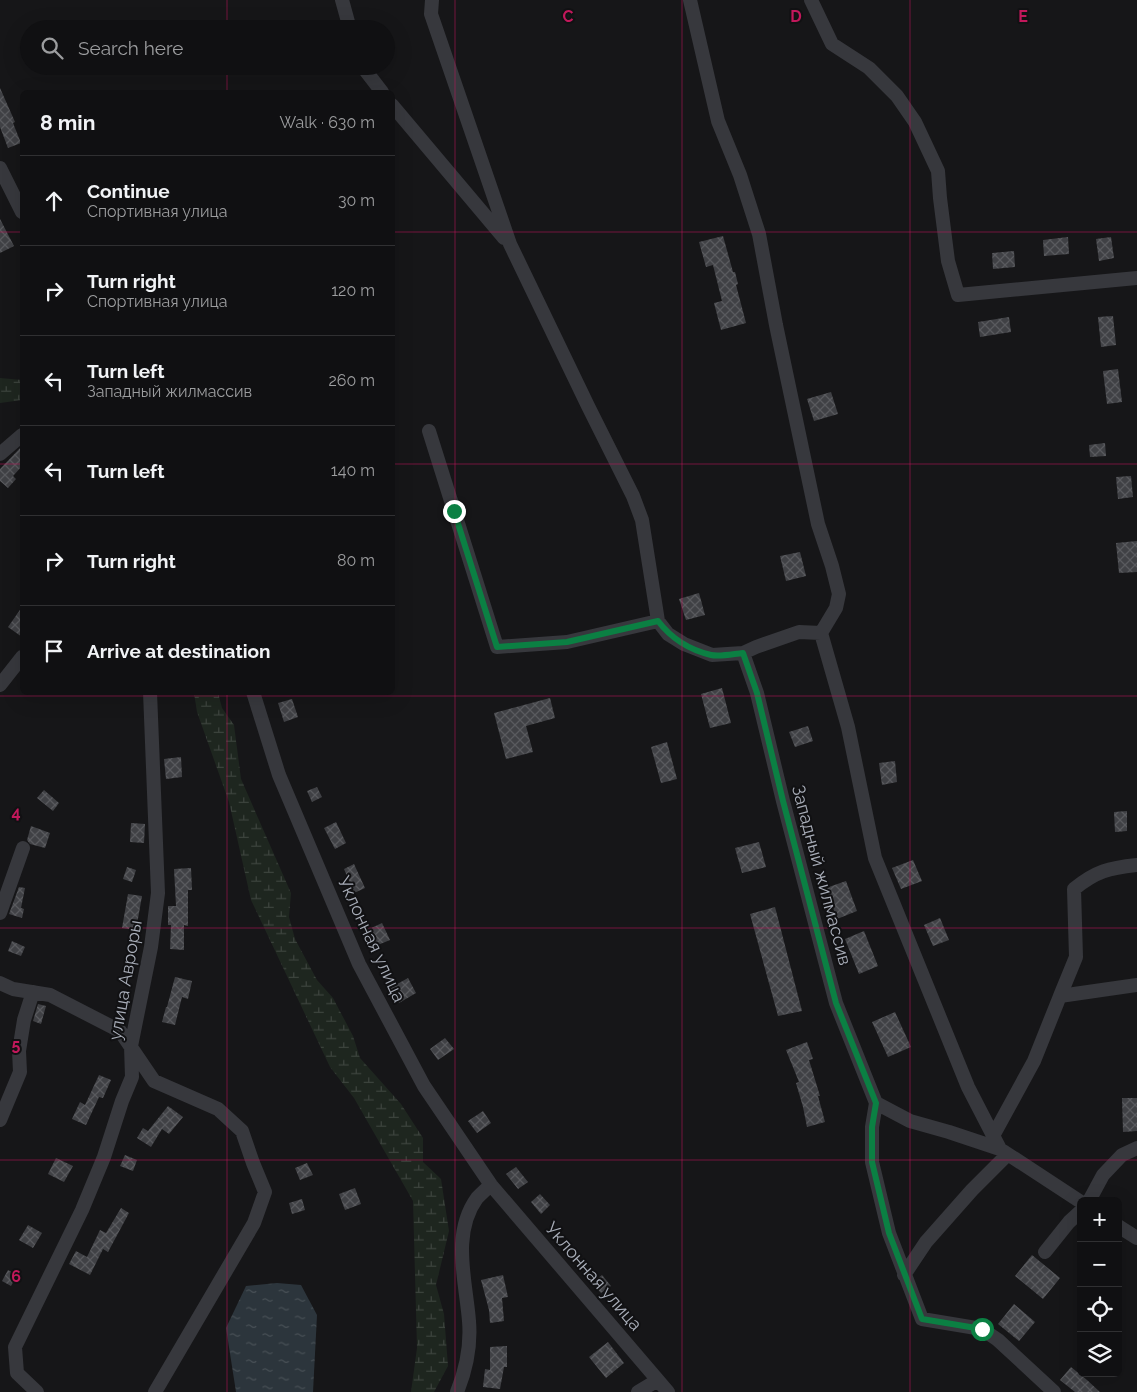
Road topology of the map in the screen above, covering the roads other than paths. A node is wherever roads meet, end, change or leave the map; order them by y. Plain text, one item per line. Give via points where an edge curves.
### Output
1 (342, 0) edge
2 (432, 0) edge
3 (690, 0) edge
4 (811, 0) edge
5 (348, 20) edge
6 (369, 75) edge
7 (380, 90) edge
8 (395, 108) edge
9 (1, 172) edge
10 (20, 208) edge
11 (510, 244) junction
12 (1137, 278) edge
13 (430, 431) dead end
14 (20, 437) edge
15 (0, 454) edge
16 (658, 621) junction
17 (821, 633) junction
18 (743, 653) junction
19 (20, 660) edge
20 (0, 685) edge
21 (150, 695) edge
22 (254, 695) edge
23 (23, 848) dead end
24 (1137, 865) edge
25 (0, 913) edge
26 (0, 984) edge
27 (1137, 985) edge
28 (33, 992) junction
29 (1060, 996) junction
30 (131, 1046) junction
31 (876, 1103) junction
32 (0, 1120) edge
33 (993, 1136) junction
34 (1137, 1148) edge
35 (1004, 1152) junction
36 (491, 1185) junction
37 (1091, 1197) edge
38 (1077, 1199) edge
39 (1077, 1215) edge
40 (1122, 1229) edge
41 (1137, 1238) edge
42 (1045, 1252) dead end
43 (904, 1275) junction
44 (658, 1380) junction
45 (37, 1392) edge
46 (155, 1392) edge
47 (457, 1392) edge
48 (638, 1392) edge
49 (668, 1392) edge
50 (1054, 1392) edge

1 - 5 street
2 - 11 street via 431,14
3 - 17 street via 718,121 759,234 818,524 839,594 836,608
4 - 12 street via 832,44 869,68 897,96 915,122 938,170 948,262 958,295
6 - 7 street
8 - 11 street
9 - 10 street
11 - 16 street via 633,496 642,520
13 - 16 street via 497,647 567,642
14 - 15 street
16 - 18 street via 668,634 712,655
17 - 18 street via 799,632
17 - 33 street via 848,727 875,858 968,1087
18 - 31 street, Западный жилмассив via 757,693 836,1003
19 - 20 street
21 - 30 street, улица Авроры via 158,894
22 - 36 street, Уклонная улица via 279,774 359,964 424,1086
23 - 25 street
24 - 29 street via 1111,868 1088,877 1074,890 1076,957
26 - 28 street
27 - 29 street
28 - 30 street via 50,995 120,1031
28 - 32 street via 24,1020 19,1051 20,1072
29 - 33 street via 1034,1061
30 - 45 street, улица Авроры via 132,1077 104,1157 82,1210 15,1347 17,1373
30 - 46 street via 154,1081 218,1109 242,1131 265,1192 254,1223
31 - 35 street via 910,1121
31 - 43 street via 872,1162 889,1233
33 - 35 street
34 - 37 street via 1122,1155 1103,1175
35 - 38 street
35 - 43 street via 926,1242
36 - 44 street, Уклонная улица
36 - 47 street via 477,1199 465,1225 461,1252 469,1323 468,1352
39 - 42 street
40 - 41 street
43 - 50 street via 922,1319 982,1329
44 - 48 street
44 - 49 street, Уклонная улица

